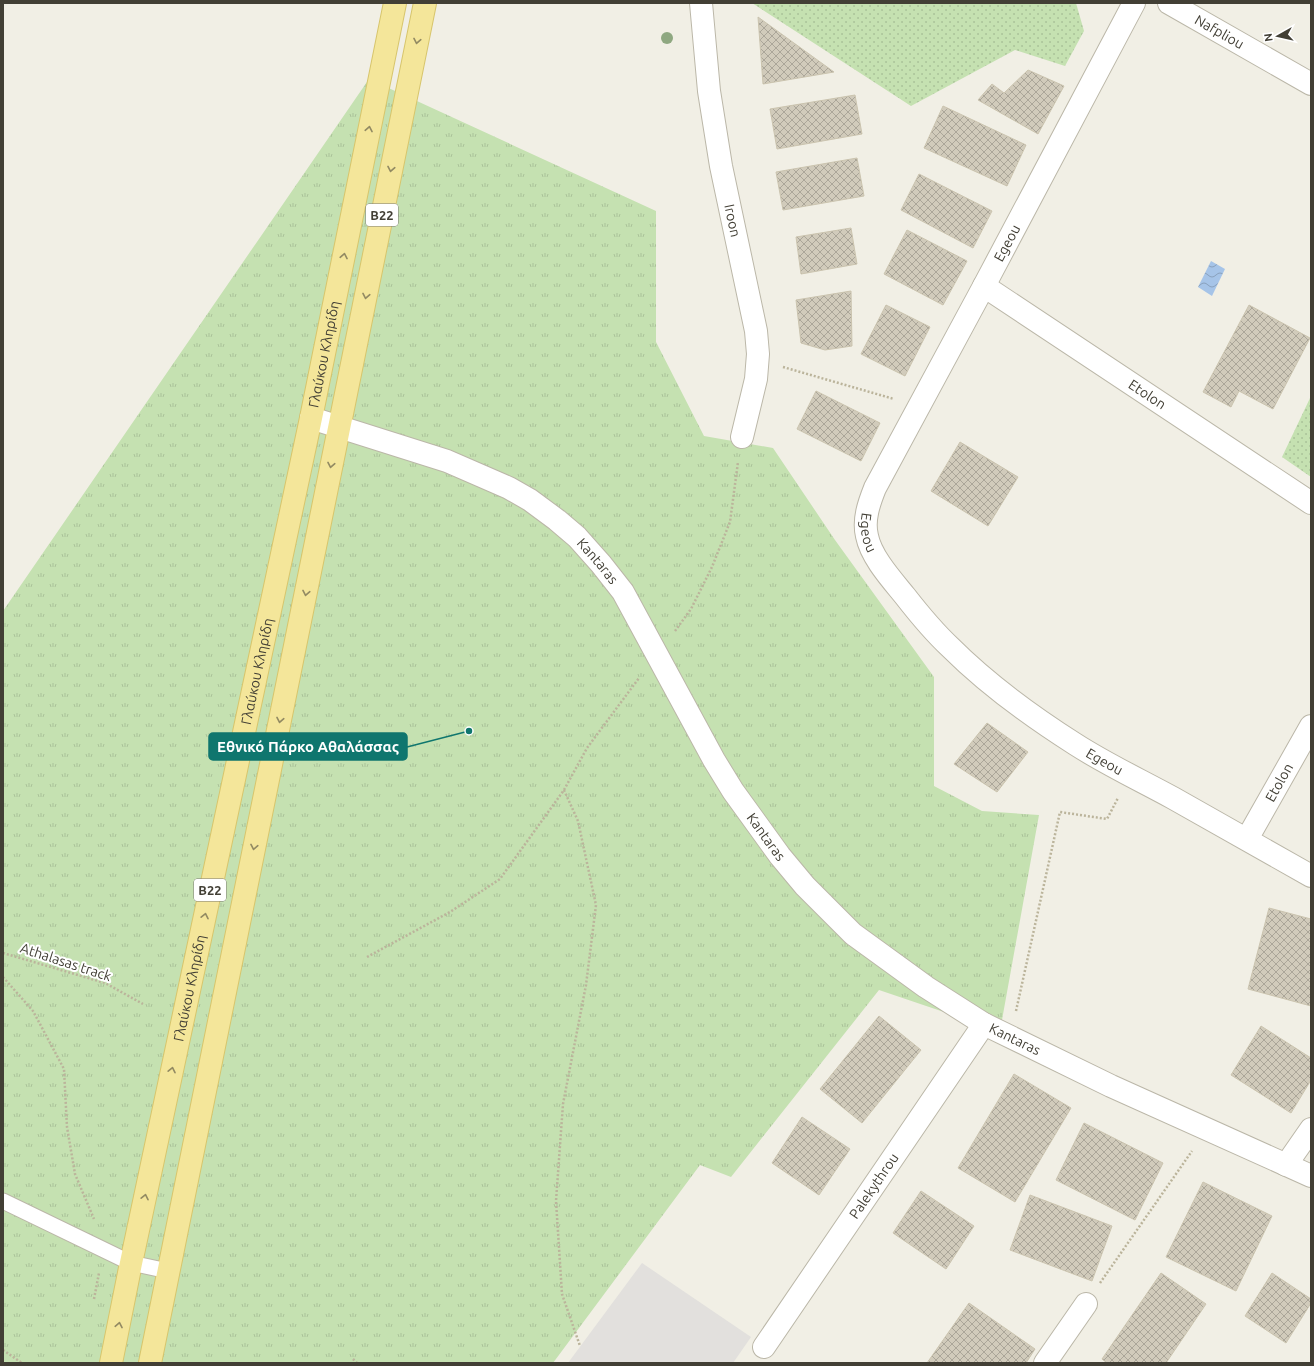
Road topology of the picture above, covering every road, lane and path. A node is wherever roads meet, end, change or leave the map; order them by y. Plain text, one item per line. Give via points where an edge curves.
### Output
1 (395, 3) edge
2 (425, 3) edge
3 (701, 3) edge
4 (1134, 3) edge
5 (1169, 3) edge
6 (1311, 84) edge
7 (984, 286) junction
8 (758, 359) junction
9 (919, 407) junction
10 (311, 418) junction
11 (339, 427) junction
12 (742, 437) joint
13 (1311, 503) edge
14 (656, 655) junction
15 (1311, 726) edge
16 (1131, 775) junction
17 (564, 790) junction
18 (1247, 839) junction
19 (1311, 876) edge
20 (3, 953) edge
21 (367, 957) dead end
22 (3, 977) edge
23 (143, 1004) dead end
24 (984, 1024) junction
25 (1011, 1037) junction
26 (1311, 1129) edge
27 (1206, 1130) junction
28 (1286, 1165) junction
29 (1311, 1176) edge
30 (3, 1201) edge
31 (103, 1250) junction
32 (131, 1263) junction
33 (168, 1271) junction
34 (1086, 1304) joint
35 (580, 1346) dead end
36 (764, 1347) dead end
37 (3, 1350) edge
38 (353, 1359) dead end
39 (22, 1363) edge
40 (111, 1363) edge
41 (150, 1363) edge
42 (357, 1363) edge
43 (1045, 1363) edge

10 -> 1 main road, Γλαύκου Κληρίδη / B22
2 -> 11 main road, Γλαύκου Κληρίδη / B22
3 - 8 street, Iroon via 709,90 721,166 756,330
4 - 7 street, Egeou
5 - 6 street, Nafpliou
7 - 9 street, Egeou
7 - 13 street, Etolon
8 - 9 path
8 - 12 street, Iroon via 756,379
9 - 16 street, Egeou via 870,500 866,525 872,551 921,616 983,677 1076,744
10 - 11 street, Kantaras
32 -> 10 main road, Γλαύκου Κληρίδη / B22
11 - 14 street, Kantaras via 446,461 509,488 530,500 577,537 601,564 622,592
11 -> 33 main road, Γλαύκου Κληρίδη / B22
12 - 14 path via 730,522 691,609
14 - 17 path via 587,748
14 - 24 street, Kantaras via 733,791 804,886 853,934 926,987
15 - 18 street, Etolon
16 - 18 street, Egeou
16 - 25 path via 1107,819 1060,812
17 - 21 path via 500,879 450,912
17 - 35 path via 578,821 596,905 586,985 563,1104 556,1201 562,1294
18 - 19 street, Egeou
20 - 23 path, Athalasas track via 105,983
22 - 31 path via 33,1011 64,1069 67,1127 75,1174 92,1214
24 - 25 street, Kantaras
24 - 36 street, Palekythrou
25 - 27 street, Kantaras
26 - 28 street
27 - 28 street, Kantaras
27 - 34 path
28 - 29 street, Kantaras
30 - 31 lane
31 - 32 lane
32 - 33 lane
40 -> 32 main road, Γλαύκου Κληρίδη / B22
33 - 41 main road, Γλαύκου Κληρίδη / B22
34 - 43 street
37 - 39 path
38 - 42 path

